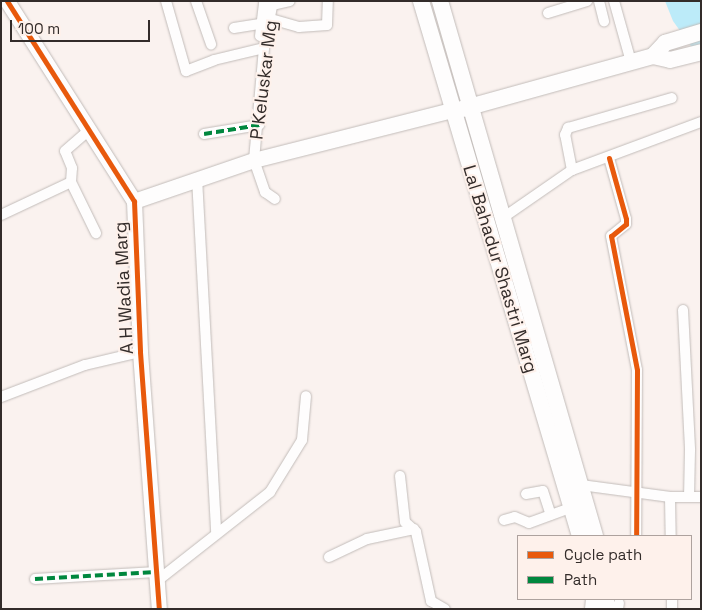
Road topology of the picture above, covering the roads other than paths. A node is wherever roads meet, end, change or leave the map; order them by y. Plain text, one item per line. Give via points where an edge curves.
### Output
1 (7, 1) edge
2 (166, 1) edge
3 (196, 1) edge
4 (290, 1) edge
5 (328, 1) edge
6 (587, 1) edge
7 (599, 1) edge
8 (614, 1) edge
9 (270, 2) edge
10 (441, 4) edge
11 (422, 7) edge
12 (548, 13) dead end
13 (604, 21) dead end
14 (267, 22) junction
15 (234, 28) dead end
16 (701, 32) edge
17 (260, 36) dead end
18 (211, 44) dead end
19 (264, 48) junction
20 (701, 52) edge
21 (653, 56) junction
22 (631, 62) junction
23 (672, 98) dead end
24 (472, 108) junction
25 (452, 110) junction
26 (701, 122) edge
27 (259, 125) junction
28 (89, 130) junction
29 (204, 134) dead end
30 (609, 158) junction
31 (254, 160) junction
32 (572, 170) junction
33 (197, 178) junction
34 (71, 182) junction
35 (275, 199) dead end
36 (134, 201) junction
37 (1, 215) edge
38 (504, 217) junction
39 (96, 233) dead end
40 (683, 310) dead end
41 (140, 352) junction
42 (306, 396) dead end
43 (1, 397) edge
44 (696, 450) edge
45 (400, 476) dead end
46 (581, 485) junction
47 (634, 491) junction
48 (526, 494) dead end
49 (688, 496) junction
50 (670, 497) junction
51 (701, 497) edge
52 (572, 507) junction
53 (551, 515) junction
54 (504, 520) dead end
55 (414, 529) junction
56 (216, 533) junction
57 (580, 535) edge
58 (595, 535) edge
59 (636, 535) edge
60 (671, 535) edge
61 (329, 557) dead end
62 (156, 576) junction
63 (35, 579) dead end
64 (159, 609) edge
65 (445, 609) edge

1 - 28 street, A H Wadia Marg
2 - 19 street via 186,71 214,60
3 - 18 street
4 - 9 street
5 - 14 street via 328,25 299,27
6 - 12 street
7 - 13 street
8 - 22 street
9 - 14 street, P Keluskar Mg
10 - 11 main road
10 - 24 main road, Lal Bahadur Shastri Marg
11 - 25 main road, Lal Bahadur Shastri Marg
14 - 15 street
14 - 17 street
14 - 19 street, P Keluskar Mg
16 - 21 main road via 665,42
19 - 27 street, P Keluskar Mg
20 - 21 main road via 670,60
21 - 22 main road
22 - 24 main road
23 - 32 street via 568,128 565,135
24 - 25 main road
24 - 38 main road, Lal Bahadur Shastri Marg
25 - 31 street
25 - 52 main road, Lal Bahadur Shastri Marg
26 - 30 street
27 - 29 street
27 - 31 street, P Keluskar Mg
28 - 34 street via 65,151 72,168
28 - 36 street, A H Wadia Marg
30 - 32 street
30 - 47 street via 626,218 626,224 611,236 637,370
31 - 33 street
31 - 35 street via 265,192
32 - 38 street
33 - 36 street
33 - 56 street
34 - 37 street
34 - 39 street
36 - 41 street, A H Wadia Marg
38 - 46 main road, Lal Bahadur Shastri Marg
40 - 44 street
41 - 43 street via 85,365
41 - 62 street, A H Wadia Marg
42 - 56 street via 302,440 270,492
44 - 49 street
45 - 55 street via 406,522
46 - 47 street
46 - 58 main road, Lal Bahadur Shastri Marg
47 - 50 street
47 - 59 street
48 - 53 street via 543,491
49 - 50 street
49 - 51 street
50 - 60 street
52 - 53 street
52 - 57 main road, Lal Bahadur Shastri Marg
53 - 54 street via 529,523 515,517
55 - 61 street via 367,539
55 - 65 street via 431,602
56 - 62 street
62 - 63 street
62 - 64 street, A H Wadia Marg

